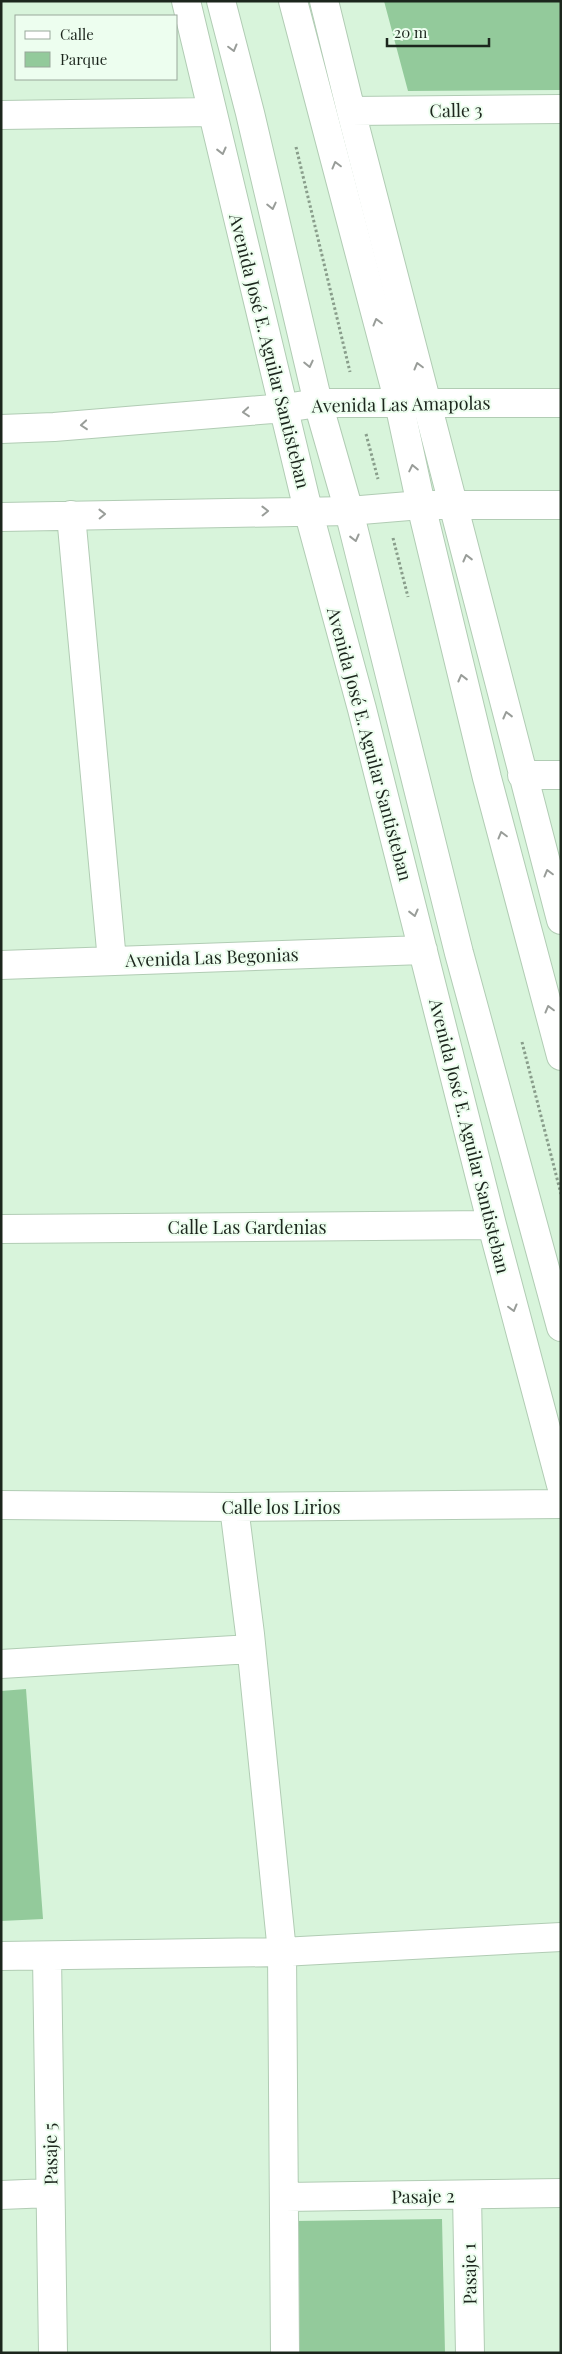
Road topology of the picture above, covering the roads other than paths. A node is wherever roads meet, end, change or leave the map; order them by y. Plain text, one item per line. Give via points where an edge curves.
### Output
1 (186, 1) edge
2 (221, 1) edge
3 (293, 1) edge
4 (324, 1) edge
5 (561, 109) edge
6 (351, 111) junction
7 (212, 112) junction
8 (1, 115) edge
9 (428, 402) junction
10 (318, 403) junction
11 (399, 403) junction
12 (561, 403) edge
13 (285, 408) junction
14 (1, 428) edge
15 (421, 505) junction
16 (453, 505) junction
17 (561, 505) edge
18 (308, 510) junction
19 (349, 511) junction
20 (72, 515) junction
21 (1, 517) edge
22 (522, 775) junction
23 (561, 775) edge
24 (561, 920) edge
25 (423, 950) junction
26 (112, 961) junction
27 (1, 965) edge
28 (561, 1056) edge
29 (492, 1225) junction
30 (1, 1229) edge
31 (561, 1327) edge
32 (561, 1485) edge
33 (561, 1504) edge
34 (1, 1505) edge
35 (234, 1507) junction
36 (251, 1649) junction
37 (1, 1664) edge
38 (561, 1937) edge
39 (282, 1952) junction
40 (1, 1956) edge
41 (47, 1956) junction
42 (561, 2192) edge
43 (50, 2193) junction
44 (1, 2195) edge
45 (467, 2195) junction
46 (285, 2197) junction
47 (53, 2353) edge
48 (285, 2353) edge
49 (470, 2353) edge

1 - 7 street, Avenida José E. Aguilar Santisteban
2 -> 10 street, Avenida José E. Aguilar Santisteban
11 -> 3 street
4 - 6 street
5 - 6 street, Calle 3
9 -> 6 street
7 - 8 street
7 -> 13 street, Avenida José E. Aguilar Santisteban
9 - 11 street, Avenida Las Amapolas
9 - 12 street, Avenida Las Amapolas
9 - 16 street
10 - 11 street, Avenida Las Amapolas
10 - 13 street, Avenida Las Amapolas
10 - 19 street, Avenida José E. Aguilar Santisteban
15 -> 11 street
13 -> 14 street, Avenida Las Amapolas via 54,427
13 - 18 street, Avenida José E. Aguilar Santisteban
15 - 16 street
15 - 19 street
28 -> 15 street via 487,778
16 - 17 street
22 -> 16 street
18 - 19 street
20 -> 18 street
18 -> 25 street, Avenida José E. Aguilar Santisteban
19 -> 31 street, Avenida José E. Aguilar Santisteban via 459,953
20 - 21 street
20 - 26 street
22 - 23 street
24 -> 22 street
25 - 26 street, Avenida Las Begonias
25 - 29 street, Avenida José E. Aguilar Santisteban
26 - 27 street, Avenida Las Begonias
29 - 30 street, Calle Las Gardenias
29 -> 32 street, Avenida José E. Aguilar Santisteban
33 - 35 street, Calle los Lirios
34 - 35 street, Calle los Lirios
35 - 36 street
36 - 37 street
36 - 39 street
38 - 39 street
39 - 41 street
39 - 46 street
40 - 41 street
41 - 43 street, Pasaje 5
42 - 45 street, Pasaje 2
43 - 44 street
43 - 47 street, Pasaje 5
45 - 46 street, Pasaje 2
45 - 49 street, Pasaje 1
46 - 48 street

